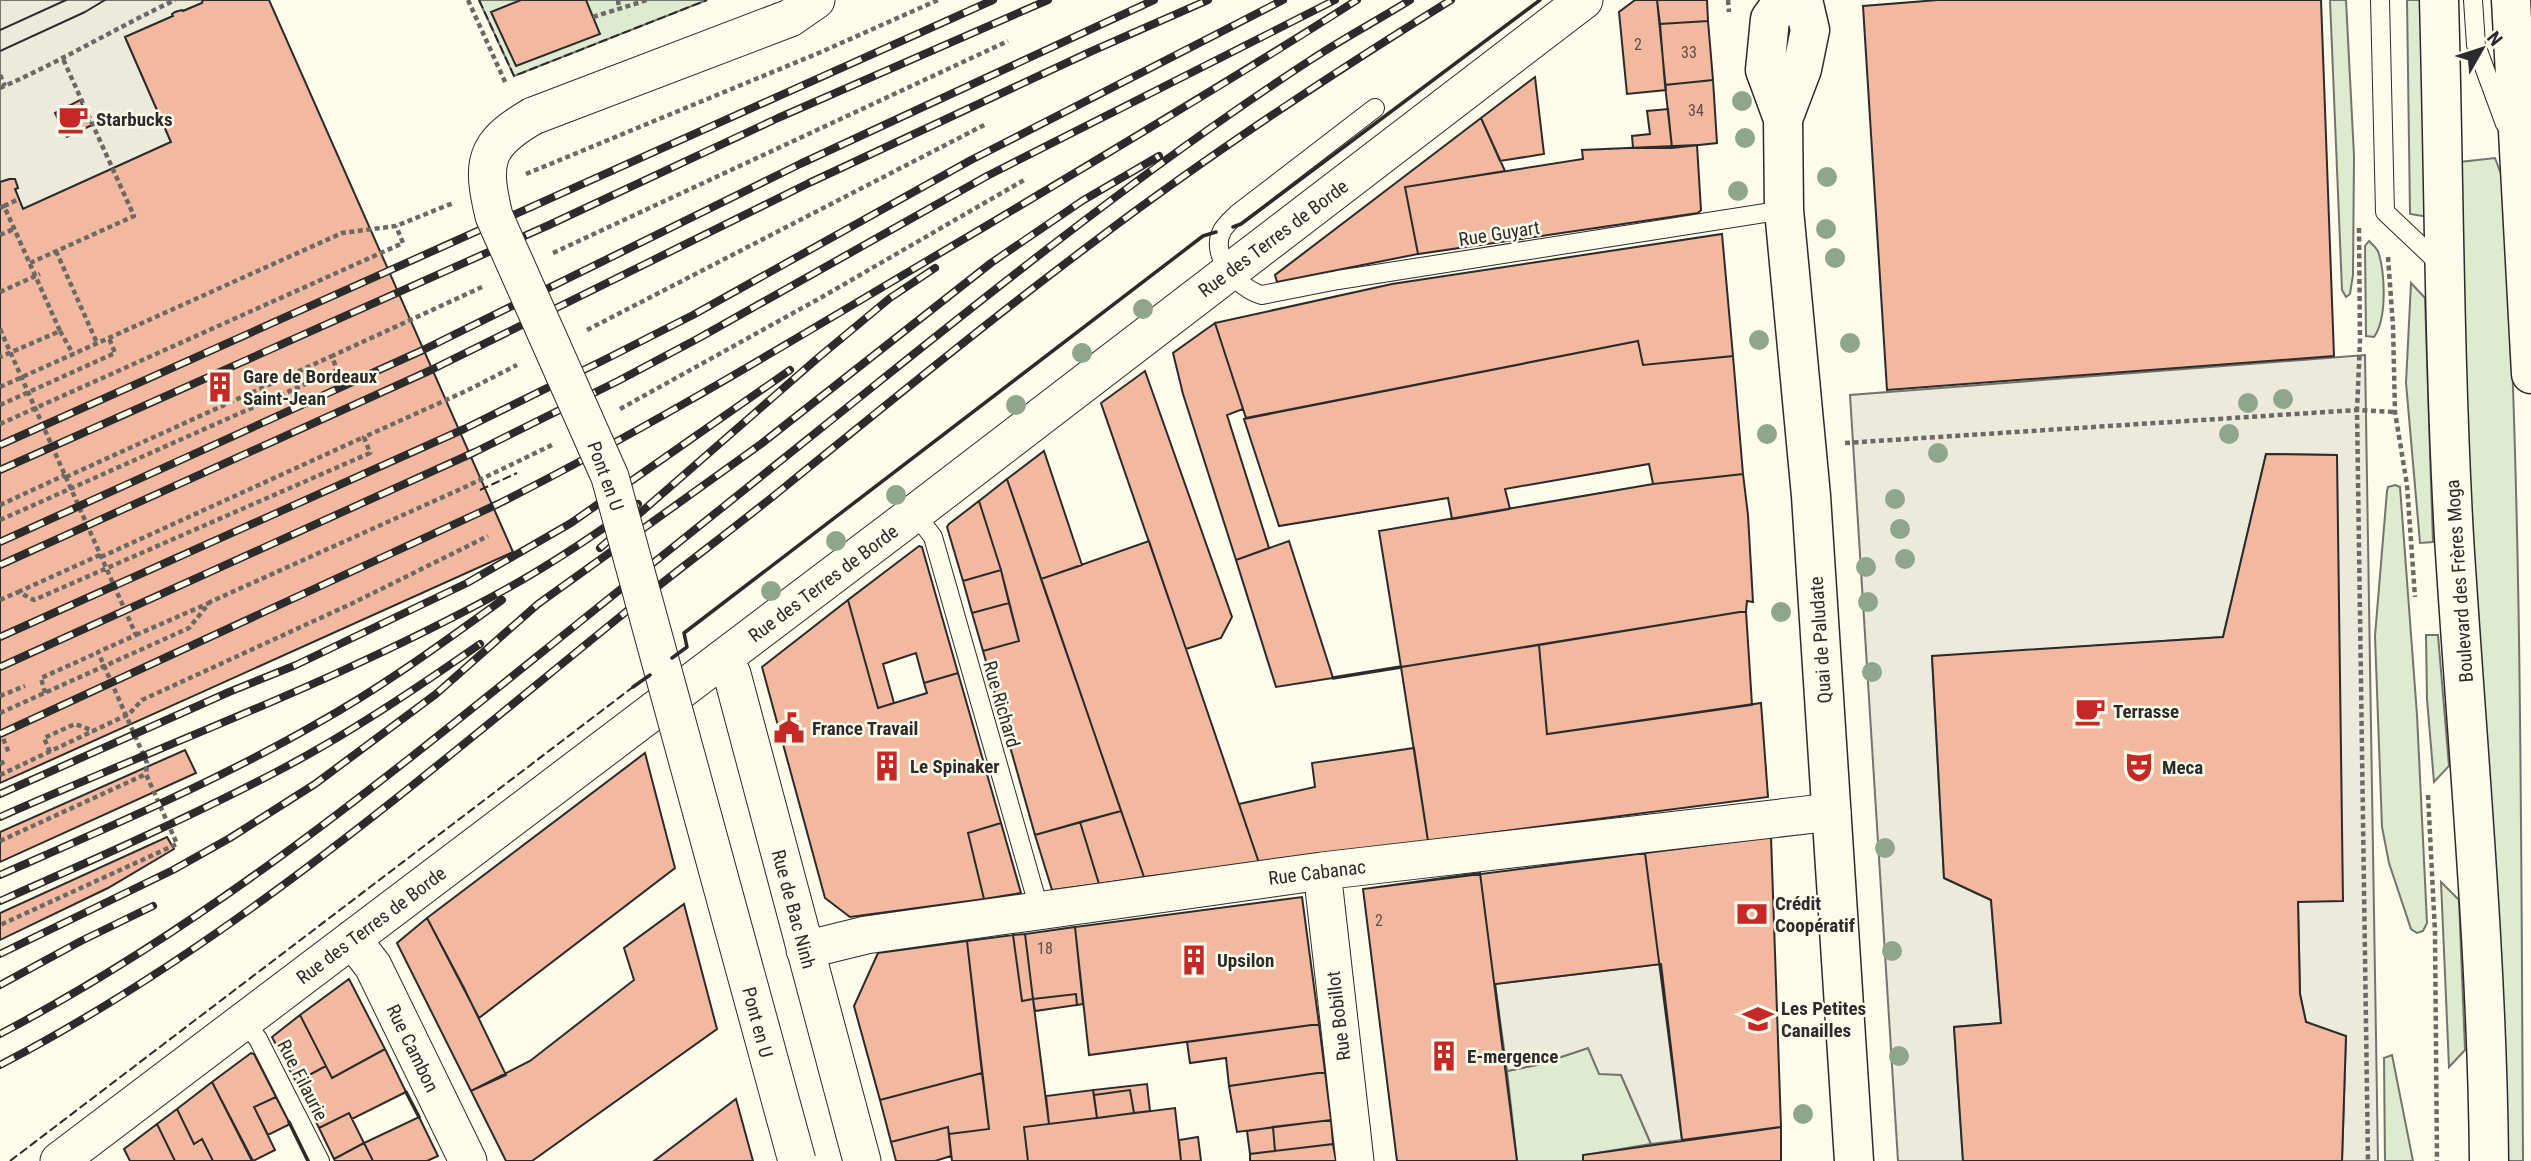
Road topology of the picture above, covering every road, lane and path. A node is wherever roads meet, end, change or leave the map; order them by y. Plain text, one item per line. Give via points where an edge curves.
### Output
1 (175, 0) edge
2 (468, 0) edge
3 (618, 0) edge
4 (647, 0) edge
5 (816, 0) edge
6 (938, 0) edge
7 (1584, 0) edge
8 (1728, 0) edge
9 (1784, 0) edge
10 (1803, 0) edge
11 (2380, 0) edge
12 (2439, 0) edge
13 (2473, 0) edge
14 (2511, 0) edge
15 (1728, 8) dead end
16 (619, 9) junction
17 (593, 17) dead end
18 (63, 59) junction
19 (0, 75) edge
20 (505, 82) dead end
21 (2, 87) edge
22 (1375, 108) dead end
23 (1783, 119) junction
24 (986, 124) dead end
25 (2520, 163) junction
26 (521, 176) dead end
27 (1024, 180) dead end
28 (19, 199) dead end
29 (458, 201) dead end
30 (2, 207) edge
31 (1784, 210) junction
32 (2385, 212) junction
33 (2359, 220) dead end
34 (396, 226) junction
35 (14, 229) junction
36 (0, 235) edge
37 (56, 251) junction
38 (275, 253) dead end
39 (278, 262) junction
40 (30, 263) junction
41 (2446, 270) junction
42 (1230, 271) junction
43 (40, 274) dead end
44 (0, 292) edge
45 (0, 329) edge
46 (60, 331) junction
47 (577, 335) dead end
48 (109, 338) junction
49 (97, 344) junction
50 (11, 352) junction
51 (73, 354) junction
52 (332, 356) dead end
53 (0, 357) edge
54 (527, 360) dead end
55 (2531, 374) edge
56 (22, 377) junction
57 (0, 387) edge
58 (28, 391) junction
59 (0, 405) edge
60 (36, 408) junction
61 (2357, 410) junction
62 (614, 412) dead end
63 (2395, 412) junction
64 (0, 424) edge
65 (364, 437) junction
66 (557, 443) dead end
67 (1806, 445) junction
68 (65, 476) junction
69 (0, 505) edge
70 (915, 513) junction
71 (488, 536) dead end
72 (101, 556) junction
73 (18, 592) junction
74 (0, 600) edge
75 (210, 602) junction
76 (2415, 605) dead end
77 (136, 635) junction
78 (99, 652) junction
79 (722, 659) junction
80 (25, 685) dead end
81 (45, 693) junction
82 (0, 696) edge
83 (0, 713) edge
84 (127, 717) junction
85 (0, 732) edge
86 (50, 752) junction
87 (9, 753) dead end
88 (7, 760) dead end
89 (0, 764) edge
90 (146, 774) junction
91 (0, 775) edge
92 (2428, 793) dead end
93 (1832, 811) junction
94 (0, 841) edge
95 (1322, 871) junction
96 (1040, 912) junction
97 (0, 925) edge
98 (352, 939) junction
99 (805, 950) junction
100 (244, 1021) junction
101 (59, 1161) edge
102 (320, 1161) edge
103 (468, 1161) edge
104 (797, 1161) edge
105 (863, 1161) edge
106 (1355, 1161) edge
107 (1854, 1161) edge
108 (2368, 1161) edge
109 (2437, 1161) edge
110 (2489, 1161) edge

1 - 18 path
2 - 20 path
3 - 16 path
4 - 16 path
5 - 104 street, Pont en U, bridge via 790,18 533,116 509,130 494,147 487,187 494,216 610,477
6 - 26 path
7 - 42 street, Rue des Terres de Borde
8 - 15 path
9 - 23 main road, Quai de Paludate via 1770,19 1765,70
10 - 23 main road, Quai de Paludate via 1810,30 1802,69
11 - 32 lane
12 - 41 main road, Boulevard des Frères Moga
13 - 25 lane via 2476,45
14 - 25 main road
16 - 17 path
18 - 21 path
18 - 37 path via 134,216
19 - 21 path
22 - 42 lane via 1222,230 1218,247
23 - 31 main road, Quai de Paludate
24 - 47 path
25 - 55 main road
27 - 62 path
28 - 30 path
29 - 34 path
30 - 35 path
31 - 42 lane, Rue Guyart via 1262,295 1252,293
31 - 67 main road, Quai de Paludate
32 - 41 lane
32 - 63 path
33 - 61 path
34 - 39 path via 342,233
34 - 60 path via 403,243
35 - 36 path
35 - 40 path
37 - 40 path
37 - 49 path
38 - 39 path
39 - 48 path
40 - 46 path
41 - 110 main road, Boulevard des Frères Moga via 2454,537 2470,743
42 - 70 street, Rue des Terres de Borde
43 - 44 path
45 - 58 path
46 - 50 path
46 - 51 path
48 - 49 path
48 - 58 path via 115,353
49 - 51 path
50 - 53 path
50 - 56 path
51 - 56 path
52 - 68 path
54 - 65 path
56 - 57 path
56 - 60 path
58 - 59 path
58 - 68 path
60 - 64 path
61 - 63 path
61 - 67 path
61 - 108 path
63 - 76 path via 2407,485
65 - 72 path
65 - 73 path via 370,453 34,600
66 - 75 path
67 - 93 main road, Quai de Paludate
68 - 69 path
68 - 72 path
70 - 79 street, Rue des Terres de Borde
70 - 96 lane, Rue Richard via 933,537
71 - 86 path via 142,700 129,715
72 - 73 path
72 - 77 path
73 - 74 path
75 - 77 path
75 - 81 path via 190,628
77 - 78 path
78 - 81 path via 41,678
78 - 84 path
79 - 98 street, Rue des Terres de Borde
79 - 99 street, Rue de Bac Ninh via 732,674
80 - 82 path
81 - 83 path
84 - 86 path via 92,732 75,724 44,738
84 - 90 path via 147,763
85 - 87 path
86 - 91 path
88 - 89 path
90 - 94 path
90 - 97 path via 177,844
92 - 109 path via 2435,932
93 - 95 street, Rue Cabanac
93 - 107 main road, Quai de Paludate
95 - 96 street, Rue Cabanac
95 - 106 street, Rue Bobillot
96 - 99 street, Rue Cabanac via 866,935
98 - 100 street, Rue des Terres de Borde
98 - 103 street, Rue Cambon via 373,965
99 - 105 street, Rue de Bac Ninh
100 - 101 street, Rue des Terres de Borde
100 - 102 lane, Rue Filaurie via 258,1039

